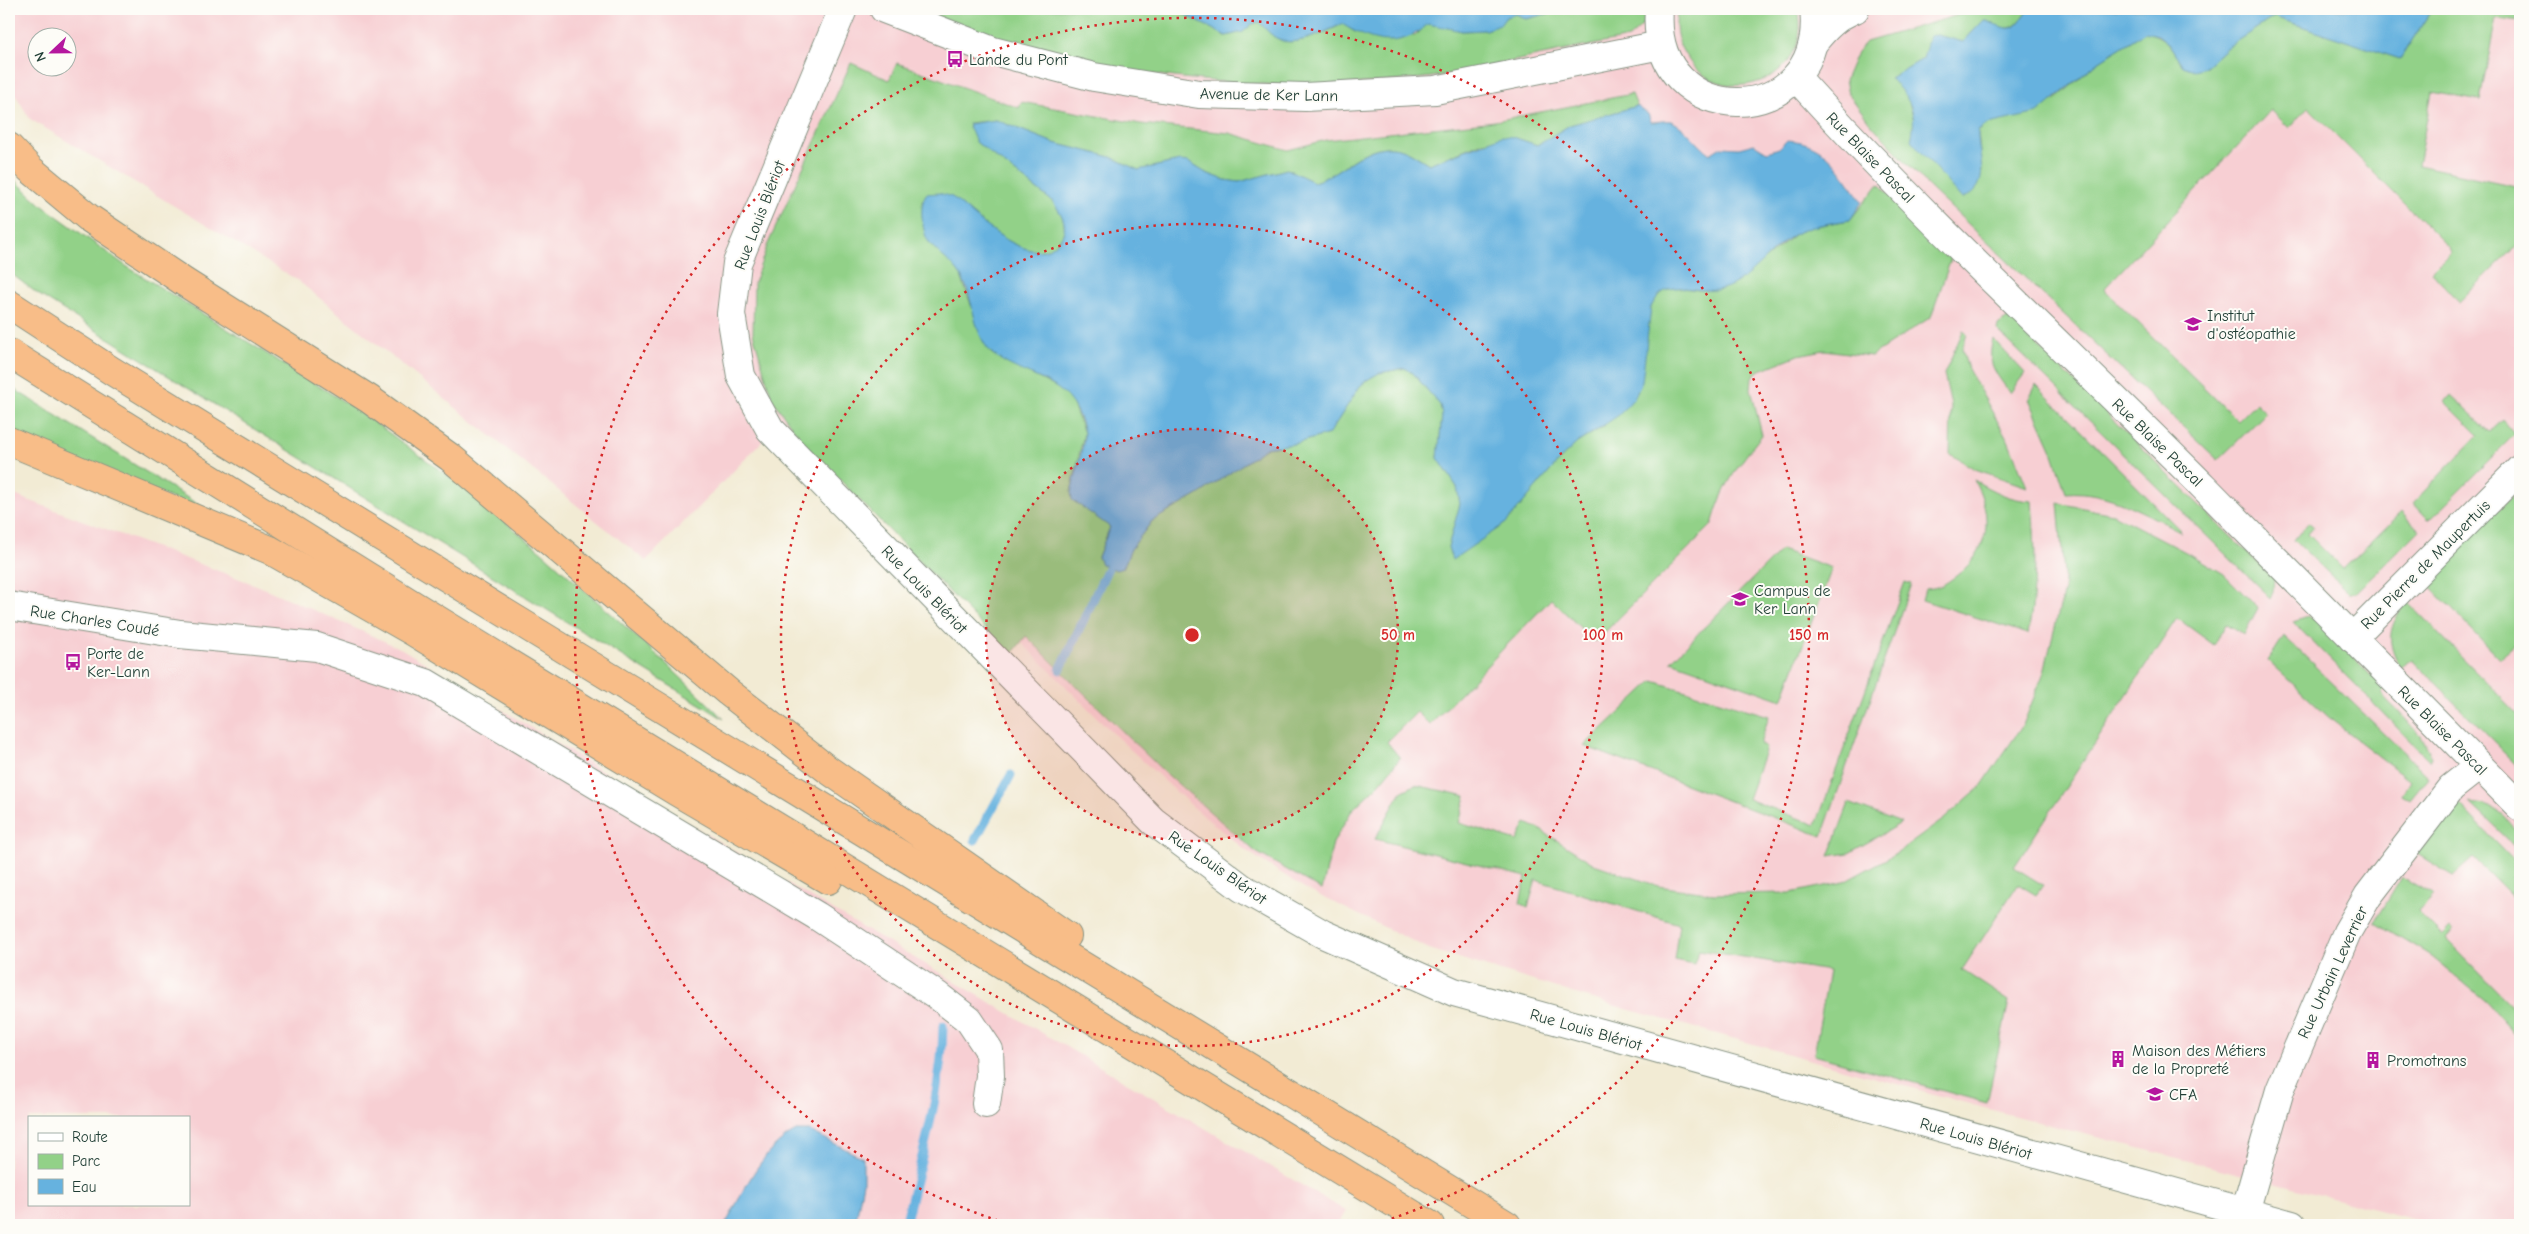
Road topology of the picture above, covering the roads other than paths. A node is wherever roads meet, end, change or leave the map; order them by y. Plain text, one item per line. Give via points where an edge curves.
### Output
1 (843, 9) edge
2 (884, 9) edge
3 (1659, 9) edge
4 (1814, 9) edge
5 (1855, 9) edge
6 (1814, 42) junction
7 (1660, 45) junction
8 (1796, 77) junction
9 (9, 147) edge
10 (9, 304) edge
11 (9, 353) edge
12 (9, 441) edge
13 (2520, 469) edge
14 (9, 606) edge
15 (2352, 638) junction
16 (2479, 766) junction
17 (2520, 807) edge
18 (1187, 1078) junction
19 (1284, 1090) junction
20 (986, 1104) dead end
21 (2245, 1212) junction
22 (1430, 1225) edge
23 (1507, 1225) edge
24 (2292, 1225) edge

1 - 21 street, Rue Louis Blériot via 737,263 730,314 741,376 770,429 1153,821 1242,888 1338,943 1454,992
2 - 7 street, Avenue de Ker Lann via 993,50 1094,77 1199,94 1305,97 1435,90
3 - 7 street
4 - 6 street
5 - 6 street via 1826,26
6 - 8 street
7 - 8 street via 1682,82 1699,94 1719,101 1740,104 1761,100 1780,91
8 - 15 street, Rue Blaise Pascal via 1854,140
9 - 19 highway via 30,169 89,218 369,399 451,458 728,692 827,769
10 - 19 highway via 120,376
11 - 18 highway via 423,611
12 - 18 highway via 270,550 914,930
13 - 15 street, Rue Pierre de Maupertuis
14 - 20 street, Rue Charles Coudé via 180,634 317,648 426,683 817,916 938,996 969,1020 989,1050
15 - 16 street, Rue Blaise Pascal
16 - 17 street, Rue Blaise Pascal
16 - 21 street, Rue Urbain Leverrier via 2451,788 2368,896 2347,932 2280,1090
18 - 22 highway
19 - 23 highway
21 - 24 street, Rue Louis Blériot

